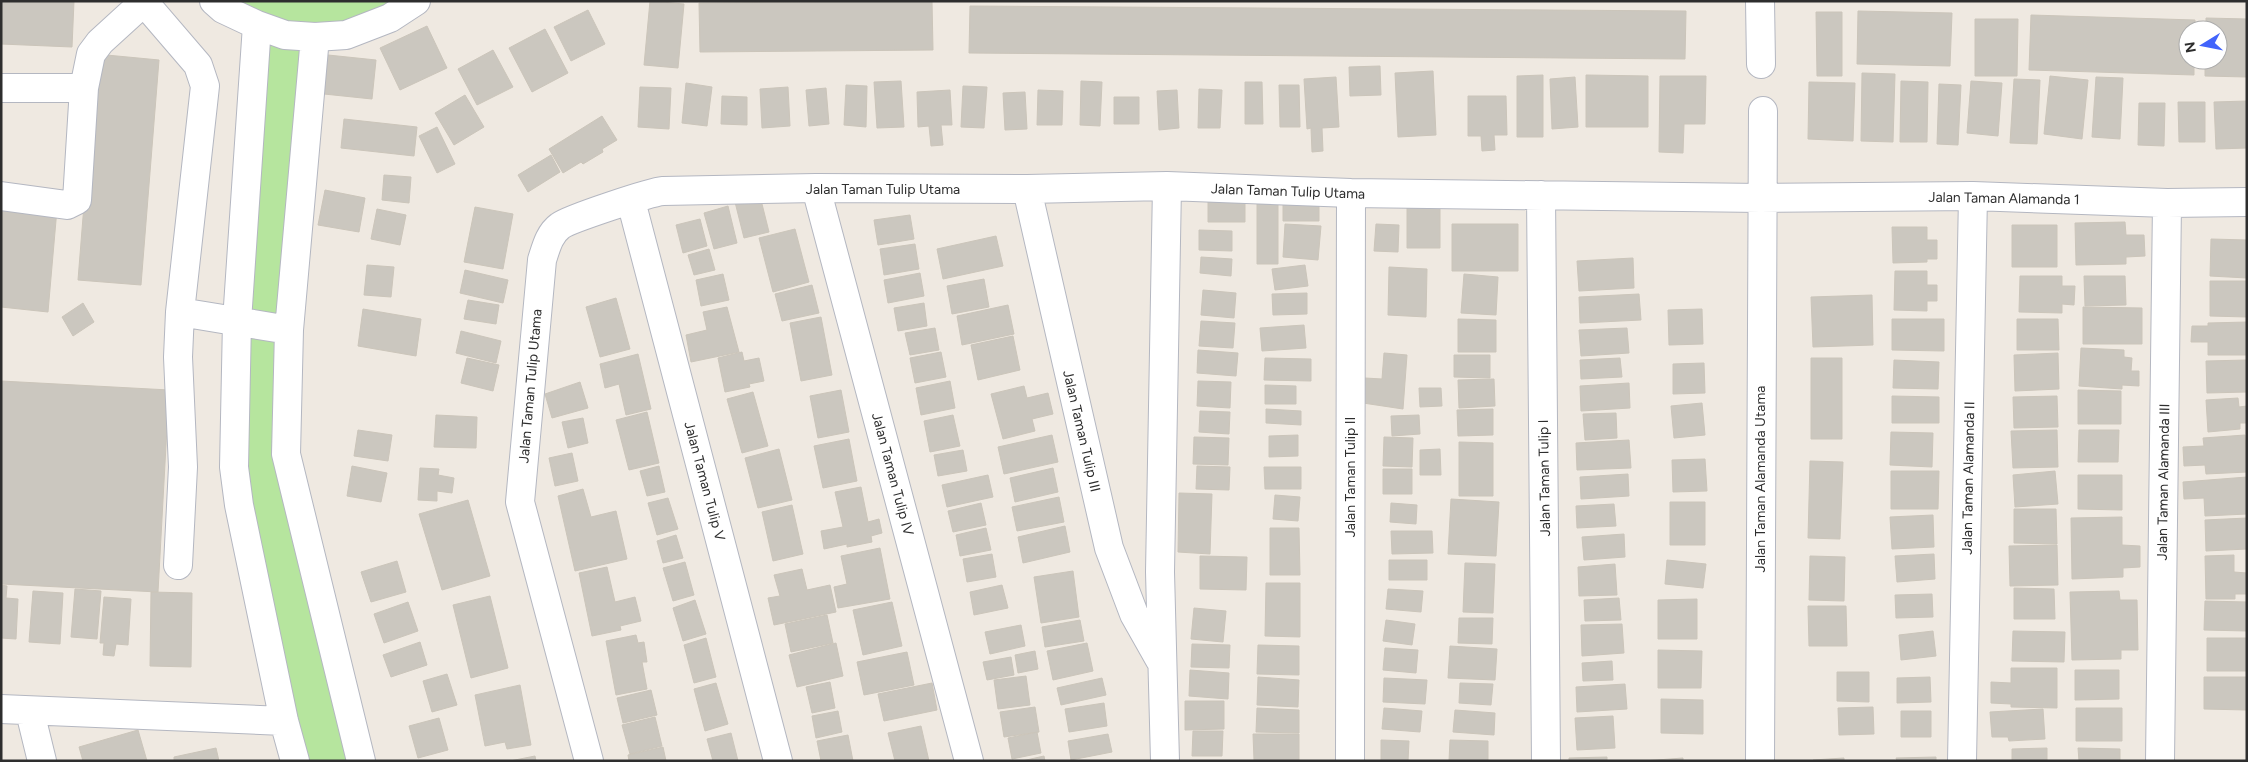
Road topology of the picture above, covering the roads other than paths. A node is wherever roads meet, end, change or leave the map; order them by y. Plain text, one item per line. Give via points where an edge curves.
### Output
1 (144, 1) edge
2 (214, 1) edge
3 (416, 1) edge
4 (1760, 1) edge
5 (257, 25) junction
6 (314, 37) junction
7 (1761, 64) dead end
8 (1, 88) edge
9 (84, 88) junction
10 (1763, 111) dead end
11 (1167, 186) junction
12 (816, 188) junction
13 (1027, 189) junction
14 (1351, 194) junction
15 (1541, 195) junction
16 (1, 196) edge
17 (1973, 196) junction
18 (1761, 198) junction
19 (631, 201) junction
20 (2247, 202) edge
21 (2167, 203) junction
22 (180, 312) junction
23 (237, 321) junction
24 (289, 330) junction
25 (178, 565) dead end
26 (1162, 664) junction
27 (1, 709) edge
28 (30, 712) junction
29 (284, 721) junction
30 (42, 761) edge
31 (295, 761) edge
32 (361, 761) edge
33 (589, 761) edge
34 (778, 761) edge
35 (970, 761) edge
36 (1165, 761) edge
37 (1350, 761) edge
38 (1546, 761) edge
39 (1760, 761) edge
40 (1962, 761) edge
41 (2160, 761) edge

1 - 9 street via 91,54
1 - 22 street via 198,66 205,86
2 - 5 street via 223,9
3 - 6 street via 390,18 346,35
4 - 7 street
5 - 6 street via 285,35
5 - 23 street
6 - 24 street
8 - 9 street
9 - 16 street via 77,200 67,205
10 - 18 street, Jalan Taman Alamanda Utama
11 - 13 street, Jalan Taman Tulip Utama
11 - 14 street, Jalan Taman Tulip Utama
11 - 26 street, Jalan Taman Tulip III via 1160,572
12 - 13 street, Jalan Taman Tulip Utama
12 - 19 street, Jalan Taman Tulip Utama via 663,191
12 - 35 street, Jalan Taman Tulip IV
13 - 26 street, Jalan Taman Tulip III via 1110,548 1134,614
14 - 15 street, Jalan Taman Tulip Utama
14 - 37 street, Jalan Taman Tulip II
15 - 18 street, Jalan Taman Tulip Utama
15 - 38 street, Jalan Taman Tulip I
17 - 18 street, Jalan Taman Alamanda 1
17 - 21 street, Jalan Taman Alamanda 1
17 - 40 street, Jalan Taman Alamanda II
18 - 39 street, Jalan Taman Alamanda Utama
19 - 33 street, Jalan Taman Tulip Utama via 560,226 549,239 542,260 520,493
19 - 34 street, Jalan Taman Tulip V
20 - 21 street, Jalan Taman Alamanda 1
21 - 41 street, Jalan Taman Alamanda III
22 - 23 street
22 - 25 street via 178,357 183,467
23 - 24 street
23 - 29 street via 234,467
24 - 32 street via 286,454
26 - 36 street, Jalan Taman Tulip III
27 - 28 street
28 - 29 street
28 - 30 street
29 - 31 street

